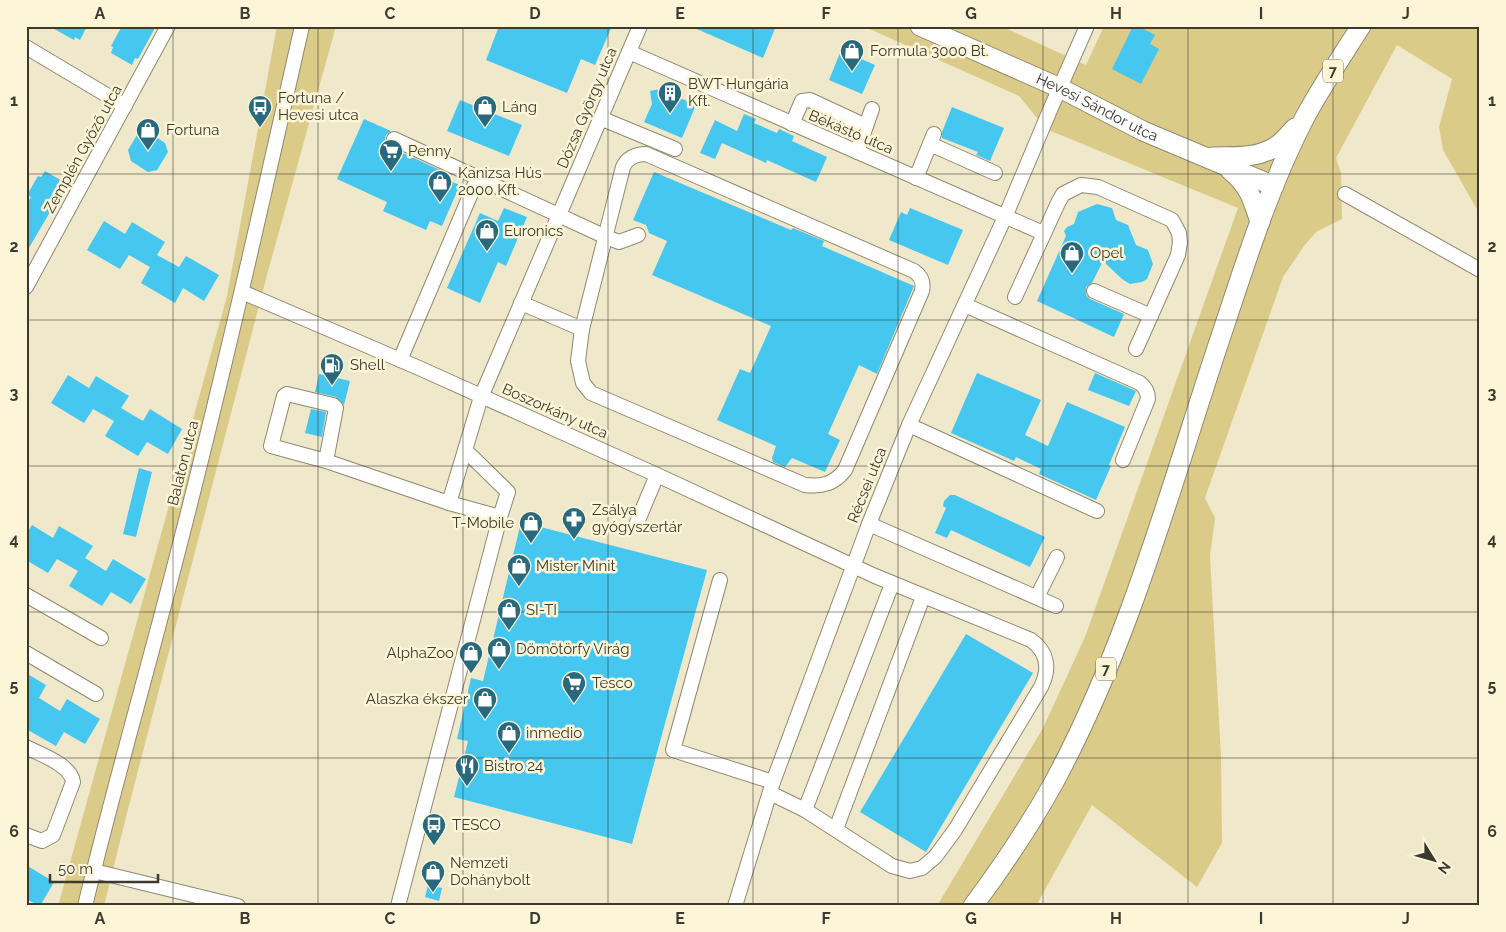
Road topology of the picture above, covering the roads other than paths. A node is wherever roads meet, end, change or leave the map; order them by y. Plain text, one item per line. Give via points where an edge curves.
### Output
1 (168, 26) edge
2 (302, 26) edge
3 (640, 26) edge
4 (920, 26) edge
5 (1086, 26) edge
6 (1361, 26) edge
7 (26, 47) edge
8 (629, 52) junction
9 (1060, 88) junction
10 (125, 106) junction
11 (872, 109) dead end
12 (1305, 117) junction
13 (600, 118) junction
14 (792, 124) junction
15 (866, 126) junction
16 (394, 139) dead end
17 (675, 149) dead end
18 (857, 152) junction
19 (1208, 157) junction
20 (995, 173) dead end
21 (478, 177) junction
22 (916, 178) junction
23 (1274, 186) junction
24 (1345, 194) dead end
25 (558, 214) junction
26 (1005, 217) junction
27 (1260, 222) junction
28 (638, 234) dead end
29 (1043, 234) junction
30 (606, 237) junction
31 (1480, 270) edge
32 (26, 287) edge
33 (1094, 291) dead end
34 (242, 292) junction
35 (1015, 297) dead end
36 (521, 303) junction
37 (965, 306) junction
38 (1151, 316) junction
39 (582, 329) junction
40 (1136, 350) dead end
41 (400, 360) junction
42 (482, 396) junction
43 (909, 425) junction
44 (464, 450) junction
45 (1123, 460) dead end
46 (326, 461) junction
47 (657, 475) junction
48 (449, 503) junction
49 (1096, 511) dead end
50 (500, 517) junction
51 (868, 524) junction
52 (636, 525) dead end
53 (1057, 557) dead end
54 (852, 566) junction
55 (720, 580) dead end
56 (892, 584) junction
57 (26, 595) edge
58 (923, 597) junction
59 (1037, 598) junction
60 (1056, 606) dead end
61 (101, 638) dead end
62 (26, 653) edge
63 (96, 694) dead end
64 (26, 747) edge
65 (771, 788) junction
66 (805, 810) junction
67 (836, 829) junction
68 (26, 835) edge
69 (94, 871) junction
70 (85, 906) edge
71 (238, 906) edge
72 (398, 906) edge
73 (735, 906) edge
74 (973, 906) edge

1 - 10 street, Zemplén Győző utca
2 - 34 street, Balaton utca
3 - 8 street, Dózsa György utca
4 - 9 main road, Hevesi Sándor utca
5 - 9 street, Récsei utca
6 - 12 main road, 7
7 - 10 street
8 - 13 street, Dózsa György utca
8 - 14 street, Békástó utca
9 - 19 main road, Hevesi Sándor utca via 1144,130
9 - 26 street, Récsei utca
10 - 32 street, Zemplén Győző utca
11 - 15 street
12 - 19 main road via 1283,141 1268,151
12 - 23 main road, 7
13 - 17 street
13 - 25 street, Dózsa György utca
14 - 15 street via 802,101 810,100
14 - 18 street, Békástó utca
15 - 18 street
16 - 21 street
18 - 22 street, Békástó utca
19 - 23 main road, Hevesi Sándor utca
19 - 27 main road via 1245,185
20 - 22 street via 932,139
21 - 25 street
21 - 41 street
22 - 26 street, Békástó utca
23 - 27 main road, 7
24 - 31 street
25 - 30 street
25 - 36 street, Dózsa György utca
26 - 29 street, Békástó utca
26 - 37 street, Récsei utca
27 - 74 main road, 7 via 1125,624 1102,680 1076,738 1032,821
28 - 30 street via 619,242
29 - 35 street
29 - 38 street via 1063,194 1081,185 1098,187 1172,220 1179,232 1178,254
30 - 39 street
30 - 39 street via 625,163 637,155 646,154 914,271 920,276 923,286 845,470 834,481 822,486 805,485 591,393 578,369
33 - 38 street
34 - 41 street, Boszorkány utca
34 - 69 street, Balaton utca
36 - 39 street
36 - 42 street, Dózsa György utca
37 - 43 street, Récsei utca
37 - 45 street via 1140,383 1148,399
38 - 40 street
41 - 42 street, Boszorkány utca
42 - 44 street, Dózsa György utca
42 - 47 street, Boszorkány utca
43 - 49 street
43 - 51 street, Récsei utca
44 - 48 street, Dózsa György utca
44 - 50 street via 508,492
46 - 46 street via 271,446 287,394 336,408
46 - 48 street
47 - 52 street
47 - 54 street, Boszorkány utca
48 - 50 street
50 - 72 street
51 - 54 street, Récsei utca
51 - 59 street
53 - 59 street
54 - 56 street, Boszorkány utca
54 - 65 street, Récsei utca
55 - 65 street, Boszorkány utca via 673,750
56 - 58 street, Boszorkány utca
56 - 66 street
57 - 61 street
58 - 67 street
58 - 67 street, Boszorkány utca via 1031,640 1046,657 1045,679 955,830 935,857 922,868 910,872 892,866
59 - 60 street
62 - 63 street
64 - 68 street via 66,768 73,782 56,832 42,841
65 - 66 street, Boszorkány utca
65 - 73 street, Récsei utca
66 - 67 street, Boszorkány utca
69 - 70 street, Balaton utca
69 - 71 street

